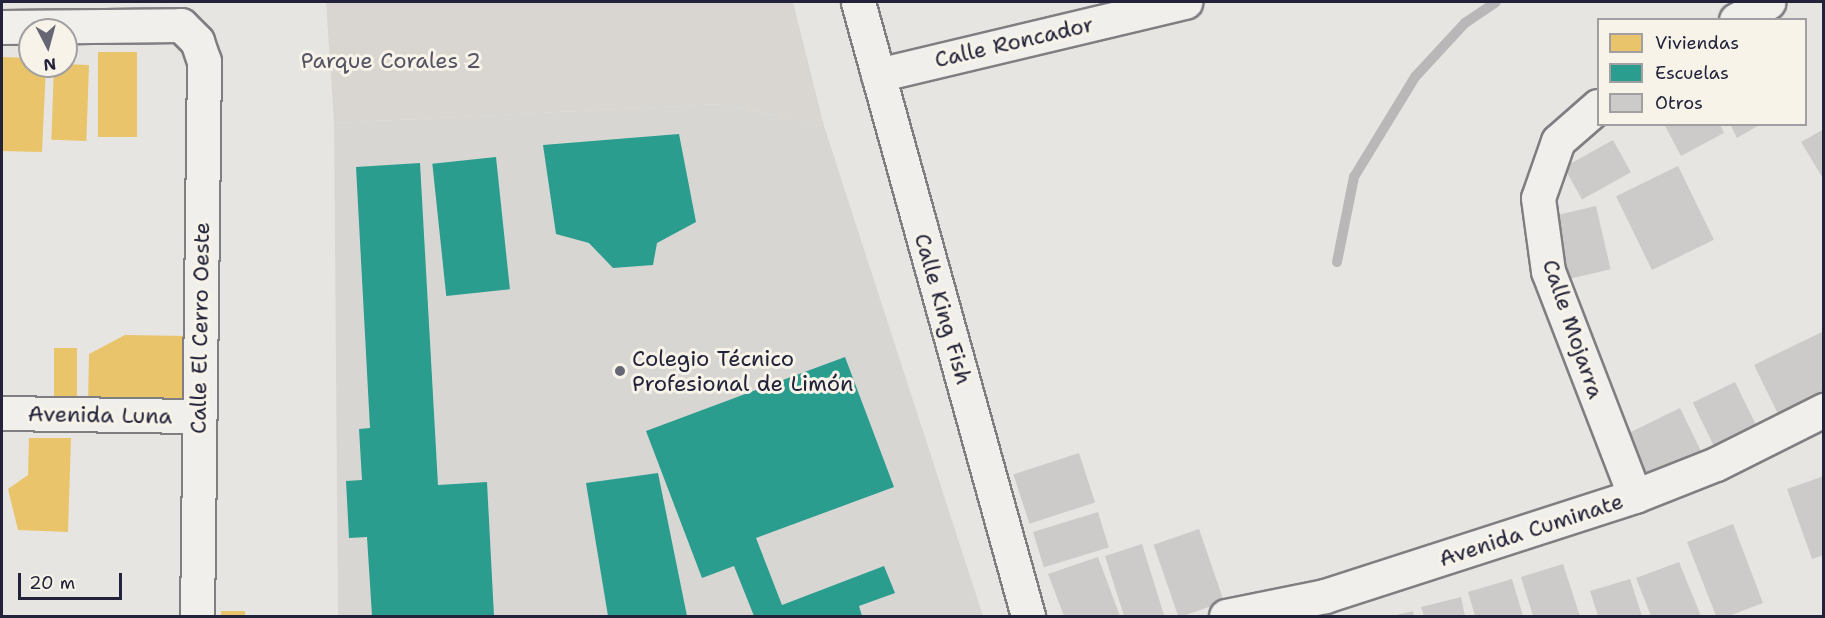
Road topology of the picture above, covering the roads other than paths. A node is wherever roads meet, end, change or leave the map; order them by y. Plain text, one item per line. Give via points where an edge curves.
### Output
1 (858, 2) edge
2 (1185, 2) edge
3 (1768, 2) edge
4 (1740, 18) edge
5 (2, 27) edge
6 (878, 75) junction
7 (1597, 108) edge
8 (1824, 410) edge
9 (2, 413) edge
10 (199, 416) junction
11 (1635, 496) junction
12 (197, 616) edge
13 (1028, 616) edge
14 (1226, 616) edge

1 - 6 street, Calle King Fish
2 - 6 street, Calle Roncador
3 - 4 street
5 - 10 street, Calle El Cerro Oeste via 181,25 197,41 204,61
6 - 13 street, Calle King Fish
7 - 11 street, Calle Mojarra via 1558,141 1538,198 1548,271
8 - 11 street, Avenida Cuminate via 1716,464
9 - 10 street, Avenida Luna
10 - 12 street, Calle El Cerro Oeste
11 - 14 street, Avenida Cuminate via 1325,596

